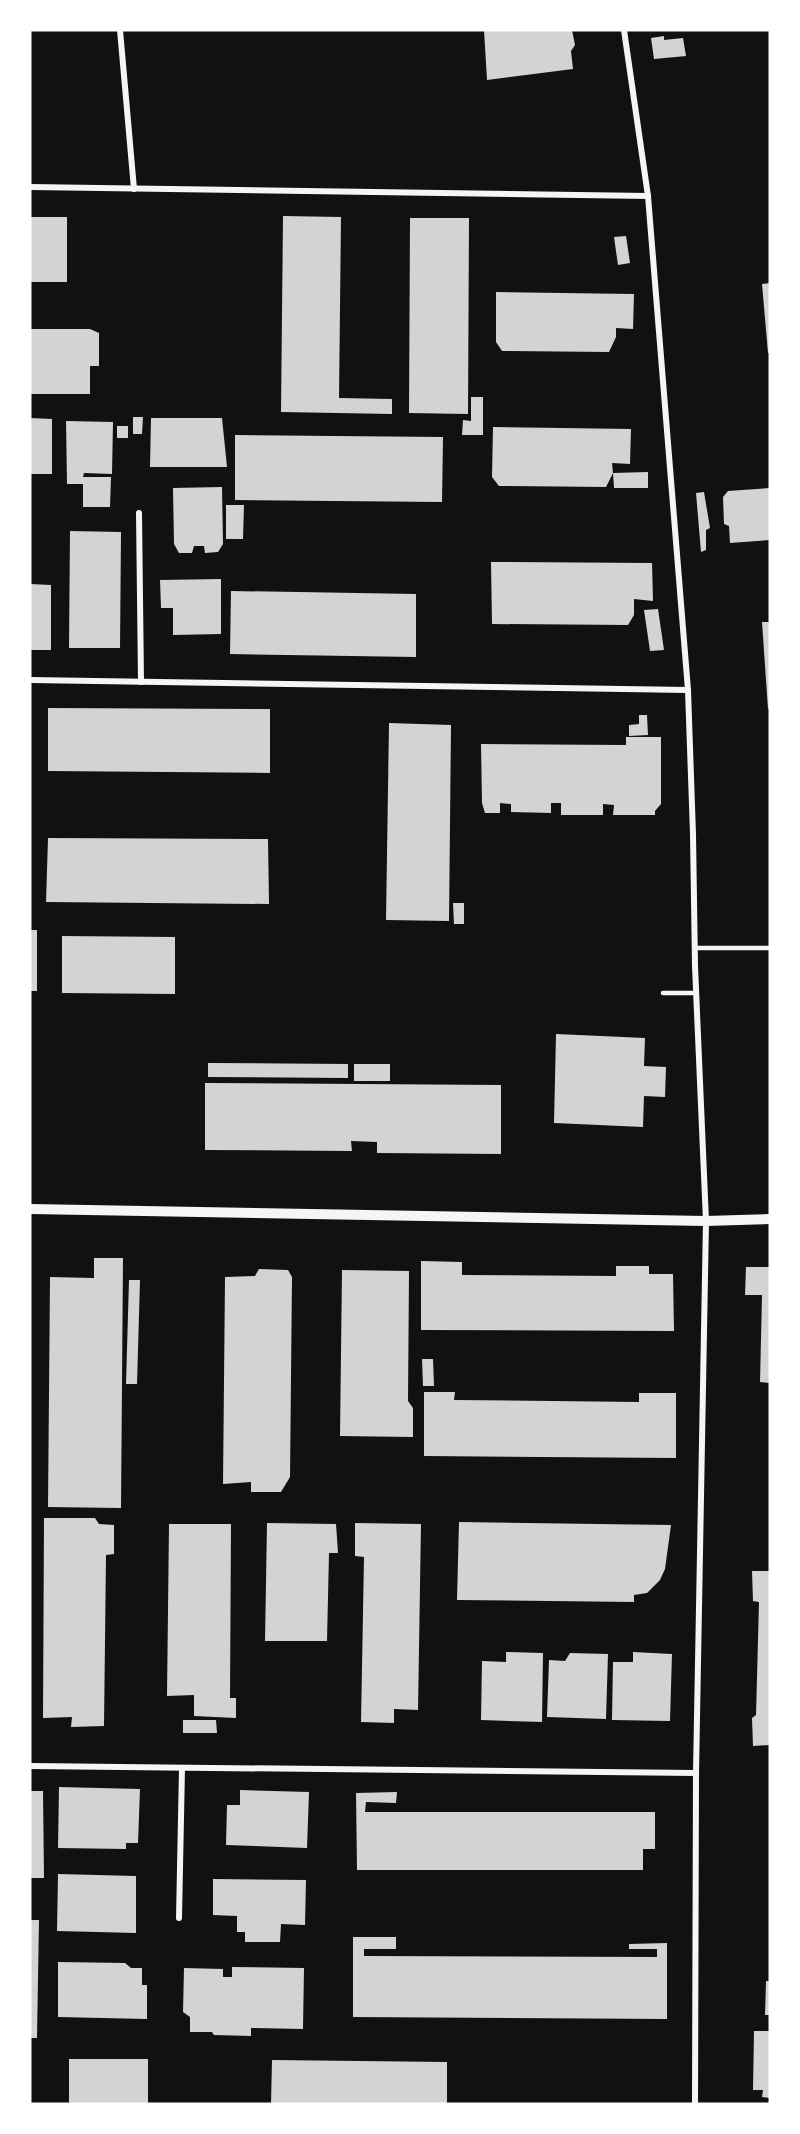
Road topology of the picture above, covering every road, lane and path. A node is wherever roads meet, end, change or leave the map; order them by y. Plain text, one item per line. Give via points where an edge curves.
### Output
1 (120, 30) edge
2 (624, 30) edge
3 (30, 187) edge
4 (134, 189) junction
5 (648, 196) junction
6 (139, 513) dead end
7 (30, 680) edge
8 (141, 682) junction
9 (688, 690) junction
10 (695, 948) junction
11 (770, 948) edge
12 (663, 993) dead end
13 (696, 993) junction
14 (30, 1209) edge
15 (770, 1219) edge
16 (706, 1221) junction
17 (30, 1766) edge
18 (182, 1768) junction
19 (696, 1773) junction
20 (178, 1918) dead end
21 (695, 2104) edge

1 - 4 street
2 - 5 street
3 - 4 street
4 - 5 street
5 - 9 street
6 - 8 street
7 - 8 street
8 - 9 street
9 - 10 street
10 - 11 lane
10 - 13 street
12 - 13 lane
13 - 16 street
14 - 16 street
15 - 16 street
16 - 19 street
17 - 18 street
18 - 19 street
18 - 20 street
19 - 21 street

